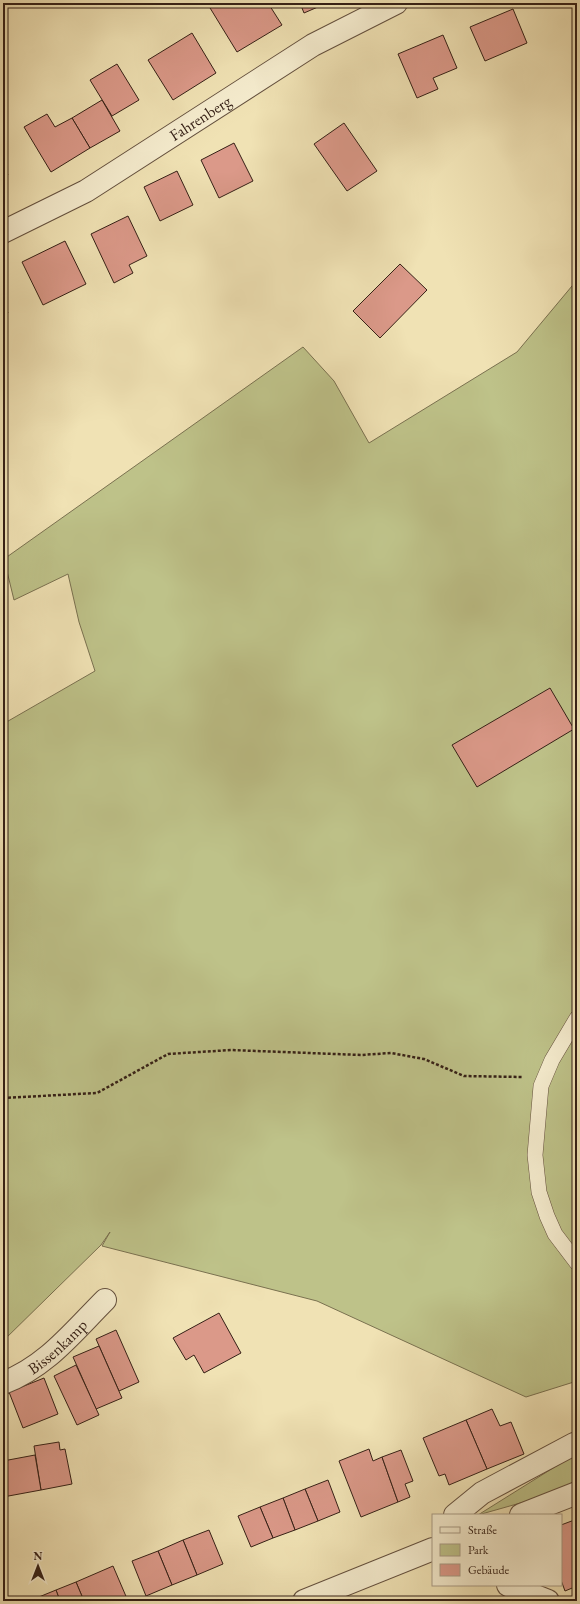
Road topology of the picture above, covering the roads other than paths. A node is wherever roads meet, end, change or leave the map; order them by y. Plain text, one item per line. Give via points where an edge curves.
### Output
1 (396, 3) edge
2 (3, 232) edge
3 (577, 1018) edge
4 (577, 1263) edge
5 (105, 1300) dead end
6 (3, 1383) edge
7 (576, 1443) edge
8 (577, 1493) edge
9 (457, 1514) edge
10 (524, 1514) edge
11 (432, 1549) edge
12 (510, 1586) edge
13 (304, 1601) edge
14 (548, 1601) edge

1 - 2 street, Fahrenberg via 313,45 86,191
3 - 4 lane via 545,1074 539,1099 535,1155 539,1192 546,1216 555,1234
5 - 6 street, Bissenkamp via 46,1360
7 - 9 street via 482,1493
8 - 10 street
11 - 13 street
12 - 14 street

